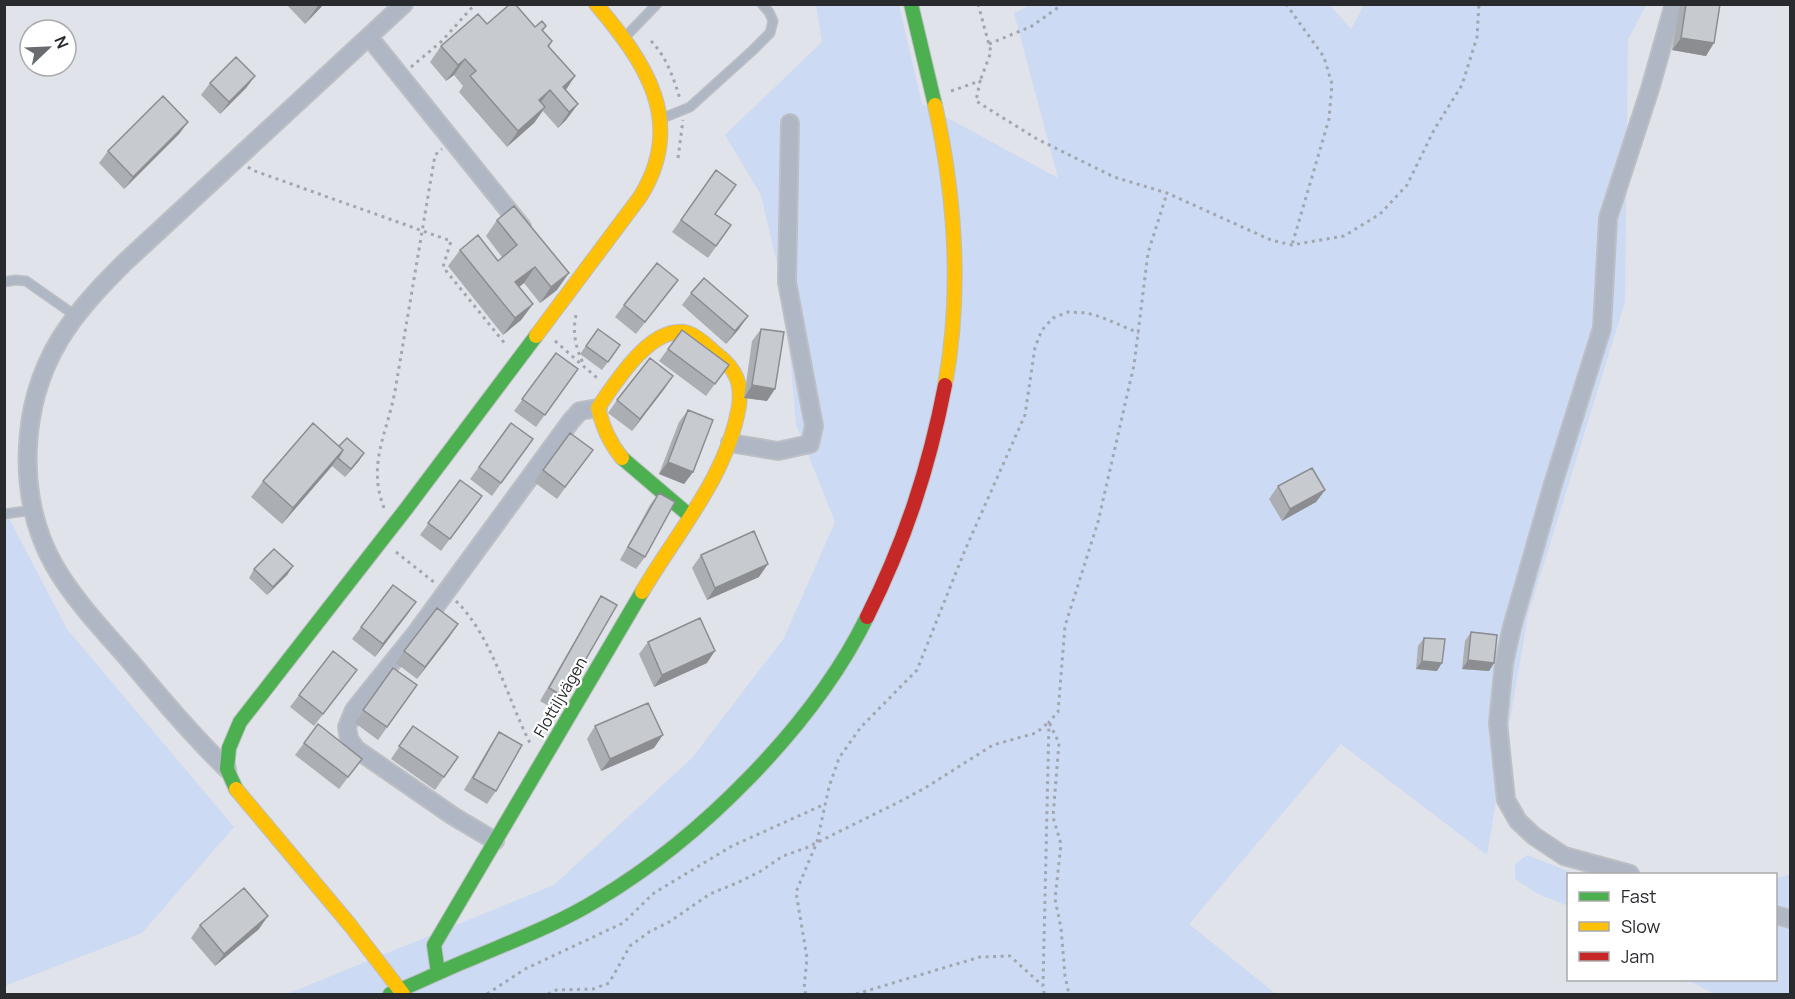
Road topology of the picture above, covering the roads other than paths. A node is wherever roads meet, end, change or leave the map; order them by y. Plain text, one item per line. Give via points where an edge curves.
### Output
1 (404, 4) edge
2 (596, 4) edge
3 (657, 4) edge
4 (762, 4) edge
5 (911, 4) edge
6 (1674, 4) edge
7 (369, 37) junction
8 (624, 38) junction
9 (659, 119) junction
10 (790, 123) dead end
11 (535, 242) edge
12 (4, 282) edge
13 (76, 316) junction
14 (598, 408) junction
15 (730, 443) junction
16 (33, 510) junction
17 (4, 514) edge
18 (690, 516) junction
19 (227, 769) junction
20 (495, 841) junction
21 (1626, 873) edge
22 (438, 973) junction
23 (398, 993) edge

1 - 7 street
2 - 8 street
3 - 8 lane
4 - 9 lane via 773,21 770,33 690,107
5 - 22 street via 942,141 952,224 953,326 938,424 916,502 866,619 837,669 775,749 671,849 597,900 550,925
6 - 21 street via 1608,218 1602,328 1512,627 1498,723 1506,800 1518,821 1564,856
7 - 11 street
7 - 13 street via 124,262
8 - 9 street via 653,86
9 - 19 street via 658,157 637,201 568,284 518,360 240,722 229,748
10 - 15 street via 787,282 814,426 810,444 778,451
12 - 13 lane via 26,280
13 - 16 street via 59,340 41,380 30,426 27,472
14 - 15 street via 648,345 665,335 688,333 727,360 740,381
14 - 18 street via 606,438 618,454
14 - 20 street via 580,411 571,421 416,633 354,710 347,727 356,749
15 - 18 street, Flottiljvägen
16 - 17 lane
16 - 19 street via 54,565 74,594 195,738
18 - 20 street, Flottiljvägen
19 - 23 street via 236,789 350,925
20 - 22 street, Flottiljvägen via 434,945
22 - 23 street

